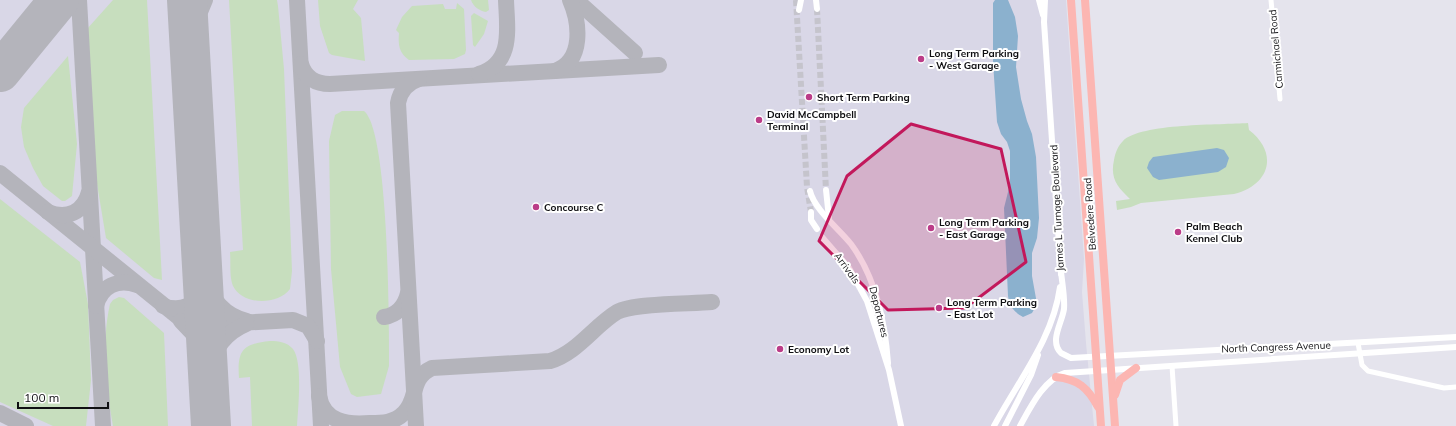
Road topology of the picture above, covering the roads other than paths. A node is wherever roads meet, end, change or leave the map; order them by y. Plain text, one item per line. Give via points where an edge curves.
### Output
1 (801, 0) edge
2 (816, 0) edge
3 (1039, 0) edge
4 (1045, 0) edge
5 (1071, 0) edge
6 (1085, 0) edge
7 (1272, 0) edge
8 (817, 9) tunnel mouth
9 (799, 10) dead end
10 (1044, 22) junction
11 (1280, 99) dead end
12 (826, 190) tunnel mouth
13 (810, 191) dead end
14 (811, 212) tunnel mouth
15 (830, 219) junction
16 (817, 229) dead end
17 (822, 237) dead end
18 (1061, 271) junction
19 (1456, 336) edge
20 (1358, 343) junction
21 (1041, 345) junction
22 (1456, 347) edge
23 (1359, 354) junction
24 (1110, 355) junction
25 (1096, 357) junction
26 (1172, 366) junction
27 (1136, 368) junction
28 (889, 370) junction
29 (1096, 370) junction
30 (1111, 370) junction
31 (1056, 377) junction
32 (1456, 387) edge
33 (1113, 406) junction
34 (1099, 410) junction
35 (901, 426) edge
36 (994, 426) edge
37 (1005, 426) edge
38 (1020, 426) edge
39 (1101, 426) edge
40 (1115, 426) edge
41 (1176, 426) edge

1 - 9 street
2 - 8 street
3 - 10 street
4 - 10 street
5 - 25 main road, Belvedere Road
6 - 24 main road, Belvedere Road
7 - 11 street, Carmichael Road
10 - 18 street, James L Turnage Boulevard
12 - 15 street, Departures
13 - 15 street, Departures via 815,202
14 - 16 street
15 - 28 street, Departures via 862,261 875,290 887,346
17 - 28 street, Arrivals via 849,268 861,288
18 - 21 street, James L Turnage Boulevard via 1056,306
18 - 25 street, North Congress Avenue via 1064,308 1056,335 1058,350 1071,358
19 - 20 street, North Congress Avenue
20 - 23 street
20 - 24 street, North Congress Avenue
21 - 36 street, James L Turnage Boulevard
21 - 37 street via 1031,375
22 - 23 street, North Congress Avenue
23 - 26 street, North Congress Avenue
23 - 32 street via 1362,365 1368,370 1444,388
24 - 25 street, North Congress Avenue
24 - 30 main road, Belvedere Road
25 - 29 main road, Belvedere Road
26 - 27 street, North Congress Avenue
26 - 41 street
27 - 30 street, North Congress Avenue
27 - 33 main road via 1118,382
28 - 35 street
29 - 30 street, North Congress Avenue
29 - 31 street, North Congress Avenue
29 - 34 main road, Belvedere Road
30 - 33 main road, Belvedere Road
31 - 34 main road via 1070,379 1083,385
31 - 38 street via 1043,390
33 - 40 main road, Belvedere Road
34 - 39 main road, Belvedere Road

